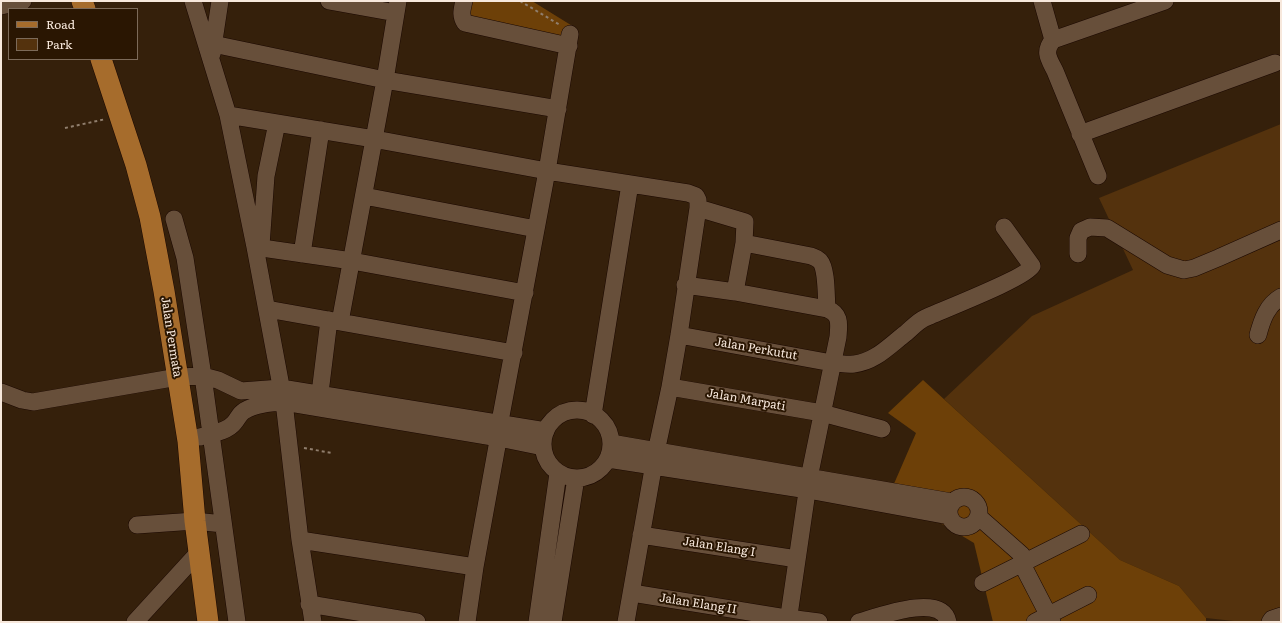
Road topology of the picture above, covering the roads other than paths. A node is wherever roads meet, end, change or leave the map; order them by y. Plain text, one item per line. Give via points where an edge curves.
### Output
1 (23, 1) edge
2 (193, 1) edge
3 (220, 1) edge
4 (329, 1) edge
5 (464, 1) edge
6 (1042, 1) edge
7 (1165, 1) edge
8 (1, 6) edge
9 (397, 7) edge
10 (1053, 40) junction
11 (213, 44) junction
12 (101, 60) edge
13 (211, 62) junction
14 (1275, 63) dead end
15 (385, 80) junction
16 (558, 108) junction
17 (228, 115) junction
18 (277, 123) junction
19 (321, 130) junction
20 (1080, 134) junction
21 (374, 139) junction
22 (547, 171) junction
23 (1098, 176) dead end
24 (630, 184) junction
25 (364, 196) junction
26 (698, 208) junction
27 (174, 219) dead end
28 (1004, 227) dead end
29 (536, 228) junction
30 (1281, 230) edge
31 (744, 243) junction
32 (258, 247) junction
33 (302, 254) junction
34 (1078, 254) dead end
35 (352, 261) junction
36 (685, 285) junction
37 (735, 292) junction
38 (525, 293) junction
39 (1281, 297) edge
40 (267, 309) junction
41 (826, 309) junction
42 (335, 321) junction
43 (679, 335) junction
44 (1258, 335) dead end
45 (514, 354) junction
46 (832, 363) junction
47 (203, 376) junction
48 (178, 377) junction
49 (670, 386) junction
50 (1, 392) edge
51 (320, 393) junction
52 (283, 395) junction
53 (822, 413) junction
54 (593, 415) junction
55 (882, 429) dead end
56 (500, 431) junction
57 (210, 434) junction
58 (544, 439) junction
59 (188, 441) junction
60 (610, 451) junction
61 (655, 458) junction
62 (558, 473) junction
63 (576, 478) junction
64 (808, 484) junction
65 (950, 509) junction
66 (196, 521) junction
67 (975, 522) junction
68 (223, 524) junction
69 (137, 525) dead end
70 (1081, 534) dead end
71 (641, 535) junction
72 (300, 540) junction
73 (199, 552) junction
74 (797, 560) junction
75 (1022, 564) junction
76 (475, 567) junction
77 (983, 583) dead end
78 (632, 593) junction
79 (1088, 595) dead end
80 (310, 604) junction
81 (1281, 616) edge
82 (895, 617) edge
83 (788, 620) edge
84 (1045, 620) edge
85 (135, 622) edge
86 (208, 622) edge
87 (237, 622) edge
88 (313, 622) edge
89 (417, 622) edge
90 (467, 622) edge
91 (537, 622) edge
92 (553, 622) edge
93 (626, 622) edge
94 (819, 622) edge
95 (859, 622) edge
96 (948, 622) edge
97 (1270, 622) edge

1 - 8 street
2 - 13 street
3 - 11 street
4 - 9 street
5 - 16 street via 461,13 465,23 569,40
6 - 10 street
7 - 10 street
9 - 15 street
10 - 20 street via 1048,46 1048,56
11 - 13 street
11 - 15 street
12 - 48 main road, Jalan Permata via 136,165 150,217
13 - 17 street
14 - 20 street
15 - 16 street
15 - 21 street
16 - 22 street
17 - 18 street
17 - 32 street
18 - 19 street
18 - 32 street via 266,176
19 - 21 street
19 - 33 street
20 - 23 street
21 - 22 street
21 - 25 street
22 - 24 street
22 - 29 street
24 - 26 street via 692,194 698,200
24 - 54 street
25 - 29 street
25 - 35 street
26 - 31 street via 745,222
26 - 36 street
27 - 47 street via 185,258
28 - 46 street, Jalan Perkutut via 1032,266 1030,269 923,319 868,361 853,364
29 - 38 street
30 - 34 street via 1184,270 1167,265 1107,228 1090,227 1081,231 1078,238
31 - 37 street
31 - 41 street via 818,259 825,278
32 - 33 street
32 - 40 street
33 - 35 street
35 - 38 street
35 - 42 street
36 - 37 street
36 - 43 street
37 - 41 street
38 - 45 street
39 - 44 street via 1274,301 1262,318
40 - 42 street
40 - 52 street
41 - 46 street via 833,311 837,316 839,326
42 - 45 street
42 - 51 street
43 - 46 street, Jalan Perkutut
43 - 49 street
45 - 56 street
46 - 53 street
47 - 48 street
47 - 52 street via 241,391
47 - 57 street
48 - 50 street via 33,402
48 - 59 main road, Jalan Permata
49 - 53 street, Jalan Marpati
49 - 61 street
51 - 52 street
51 - 56 street
52 - 56 street
52 - 57 street via 245,410 234,424
52 - 72 street
53 - 55 street, Jalan Marpati
53 - 64 street
54 - 58 street via 582,411 562,414 550,424
54 - 60 street via 606,426 610,435
56 - 58 street
56 - 76 street
57 - 59 street
57 - 68 street
58 - 62 street via 544,454
59 - 66 main road, Jalan Permata
60 - 61 street
60 - 63 street via 598,471
61 - 64 street
61 - 71 street
62 - 63 street
62 - 91 street
63 - 92 street
64 - 65 street
64 - 74 street
65 - 67 street via 951,520 958,526
65 - 67 street via 955,499 965,496 974,500 979,508
66 - 68 street
66 - 69 street
66 - 73 main road, Jalan Permata
67 - 75 street via 1015,562
68 - 87 street
70 - 75 street
71 - 74 street, Jalan Elang I
71 - 78 street
72 - 76 street
72 - 80 street
73 - 85 street
73 - 86 main road, Jalan Permata
74 - 83 street
75 - 77 street
75 - 84 street
76 - 90 street
78 - 83 street, Jalan Elang II
78 - 93 street
79 - 84 street
80 - 88 street
80 - 89 street
81 - 97 street
82 - 95 street
82 - 96 street via 916,607 927,608 943,613
83 - 94 street, Jalan Elang II

